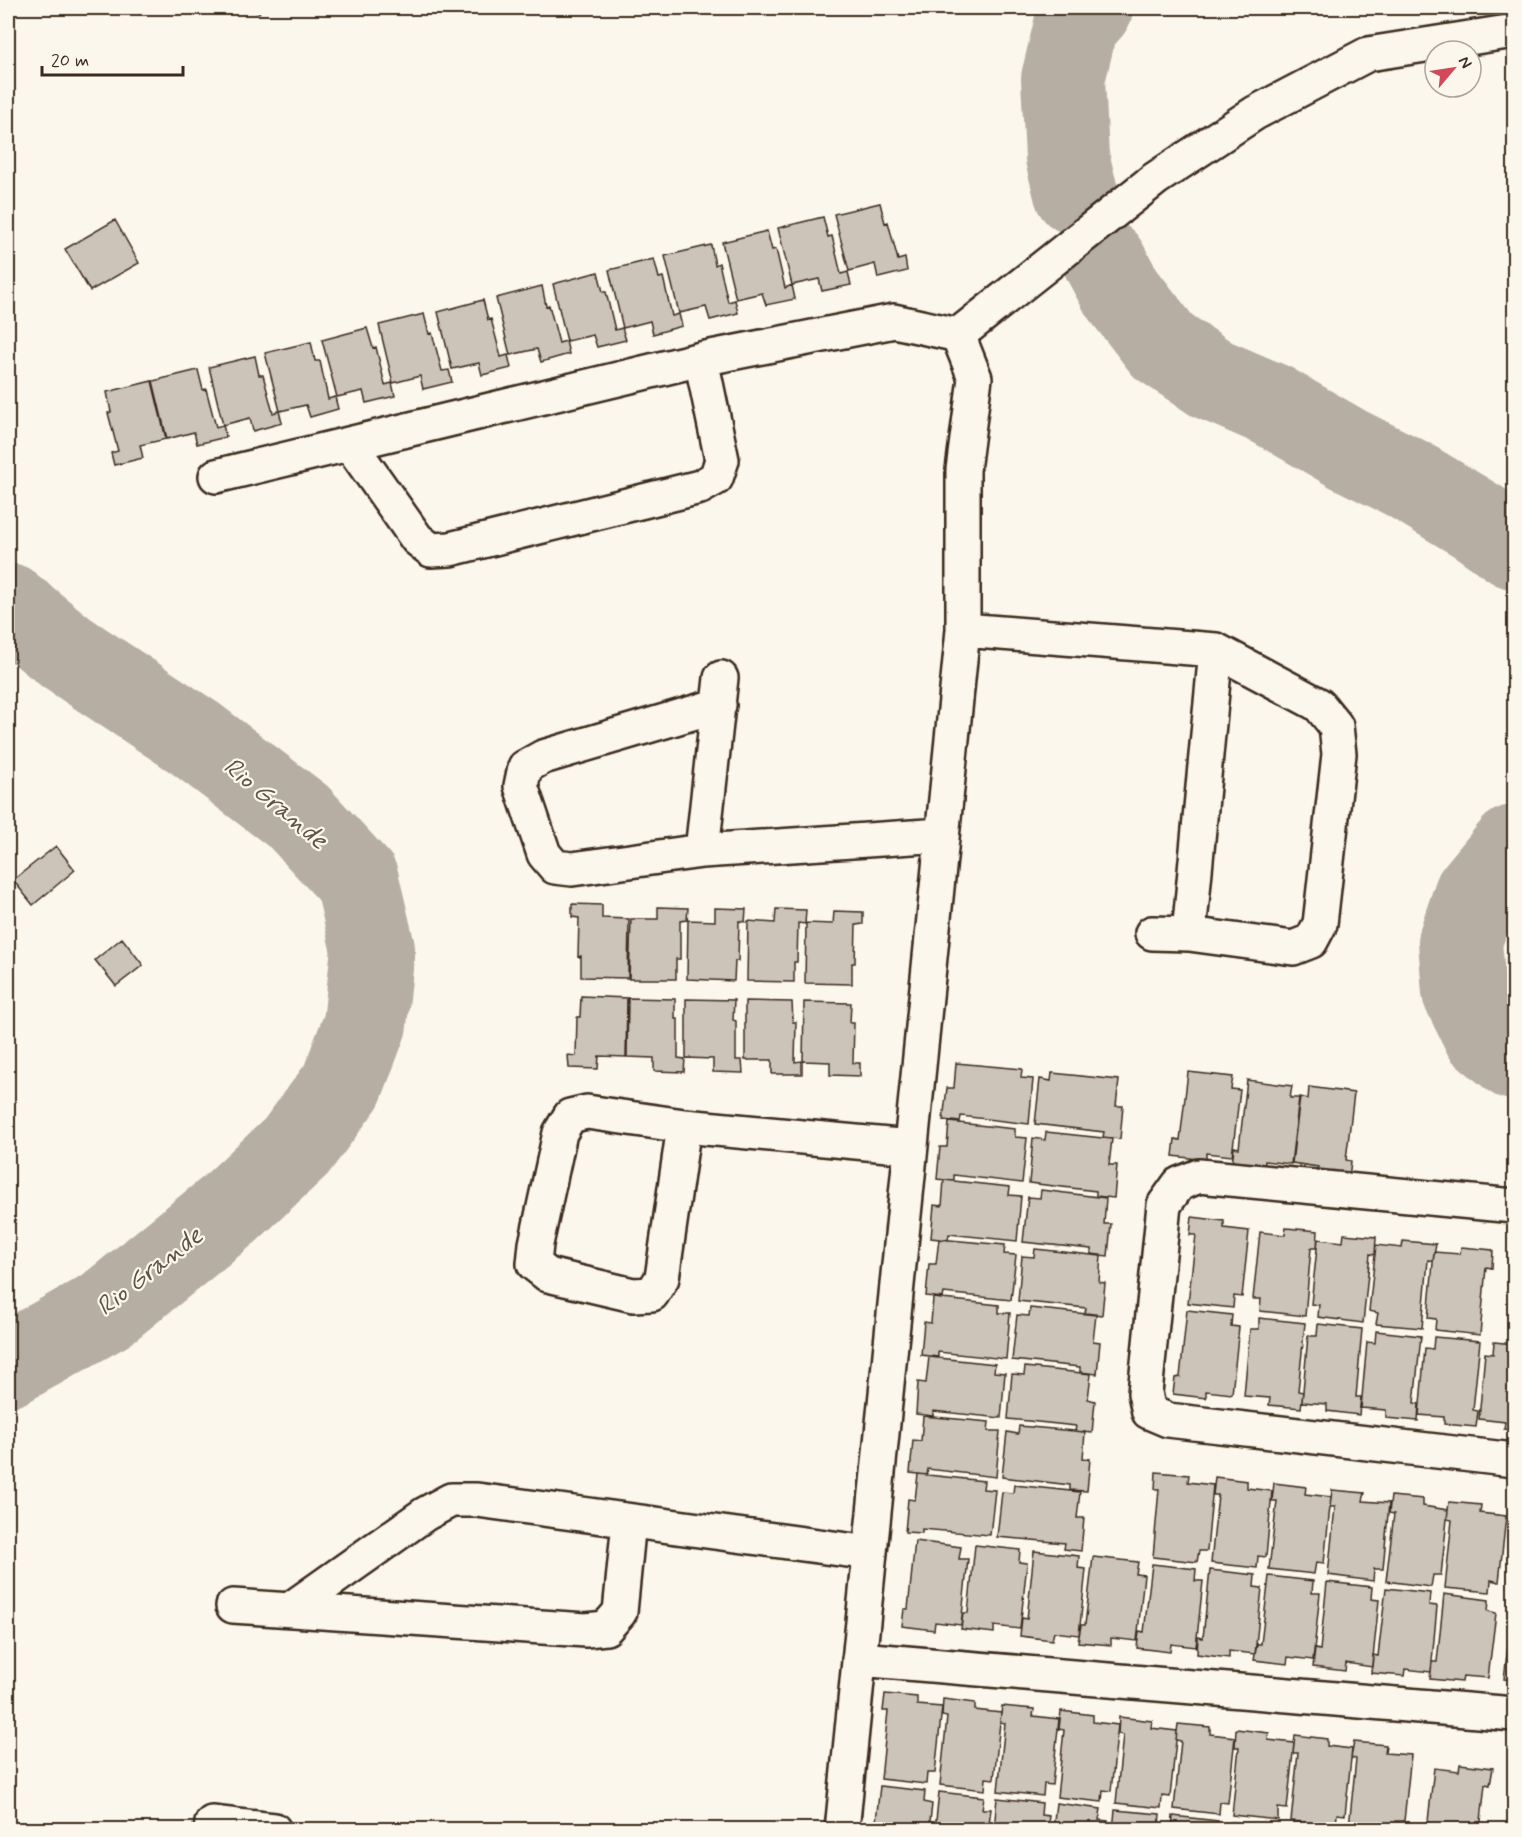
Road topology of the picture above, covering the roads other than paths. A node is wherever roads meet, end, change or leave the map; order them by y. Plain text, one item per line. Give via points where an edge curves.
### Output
1 (1510, 8) edge
2 (1515, 22) edge
3 (1515, 31) edge
4 (958, 335) junction
5 (701, 359) junction
6 (350, 444) junction
7 (216, 476) dead end
8 (963, 630) junction
9 (1216, 650) junction
10 (942, 835) junction
11 (702, 851) junction
12 (1152, 933) dead end
13 (1189, 934) junction
14 (684, 1126) junction
15 (910, 1147) junction
16 (1515, 1206) edge
17 (1515, 1460) edge
18 (629, 1521) junction
19 (870, 1553) junction
20 (233, 1606) dead end
21 (292, 1608) junction
22 (859, 1659) junction
23 (1515, 1714) edge
24 (211, 1830) edge
25 (274, 1830) edge
26 (842, 1830) edge

1 - 2 street
3 - 4 street via 1368,54 1255,113 1155,179
4 - 5 street via 894,321
4 - 8 street via 975,378 963,470
5 - 6 street
5 - 6 street via 722,460 716,478 700,487 450,549 431,550 417,539
6 - 7 street
8 - 9 street
8 - 10 street
9 - 13 street
9 - 13 street via 1319,705 1336,726 1339,754 1320,924 1311,941 1293,948
10 - 11 street
10 - 15 street
11 - 11 street via 555,867 544,854 521,786 525,767 720,691
12 - 13 street
14 - 14 street via 587,1112 570,1116 560,1133 534,1264 548,1275 633,1295 652,1294 662,1278
14 - 15 street
15 - 19 street
16 - 17 street via 1199,1176 1179,1184 1164,1205 1144,1394 1149,1412 1168,1420
18 - 19 street
18 - 21 street via 477,1500 451,1500 425,1514
18 - 21 street via 620,1612 606,1628 586,1630
19 - 22 street
20 - 21 street
22 - 23 street
22 - 26 street
24 - 25 street via 212,1823

